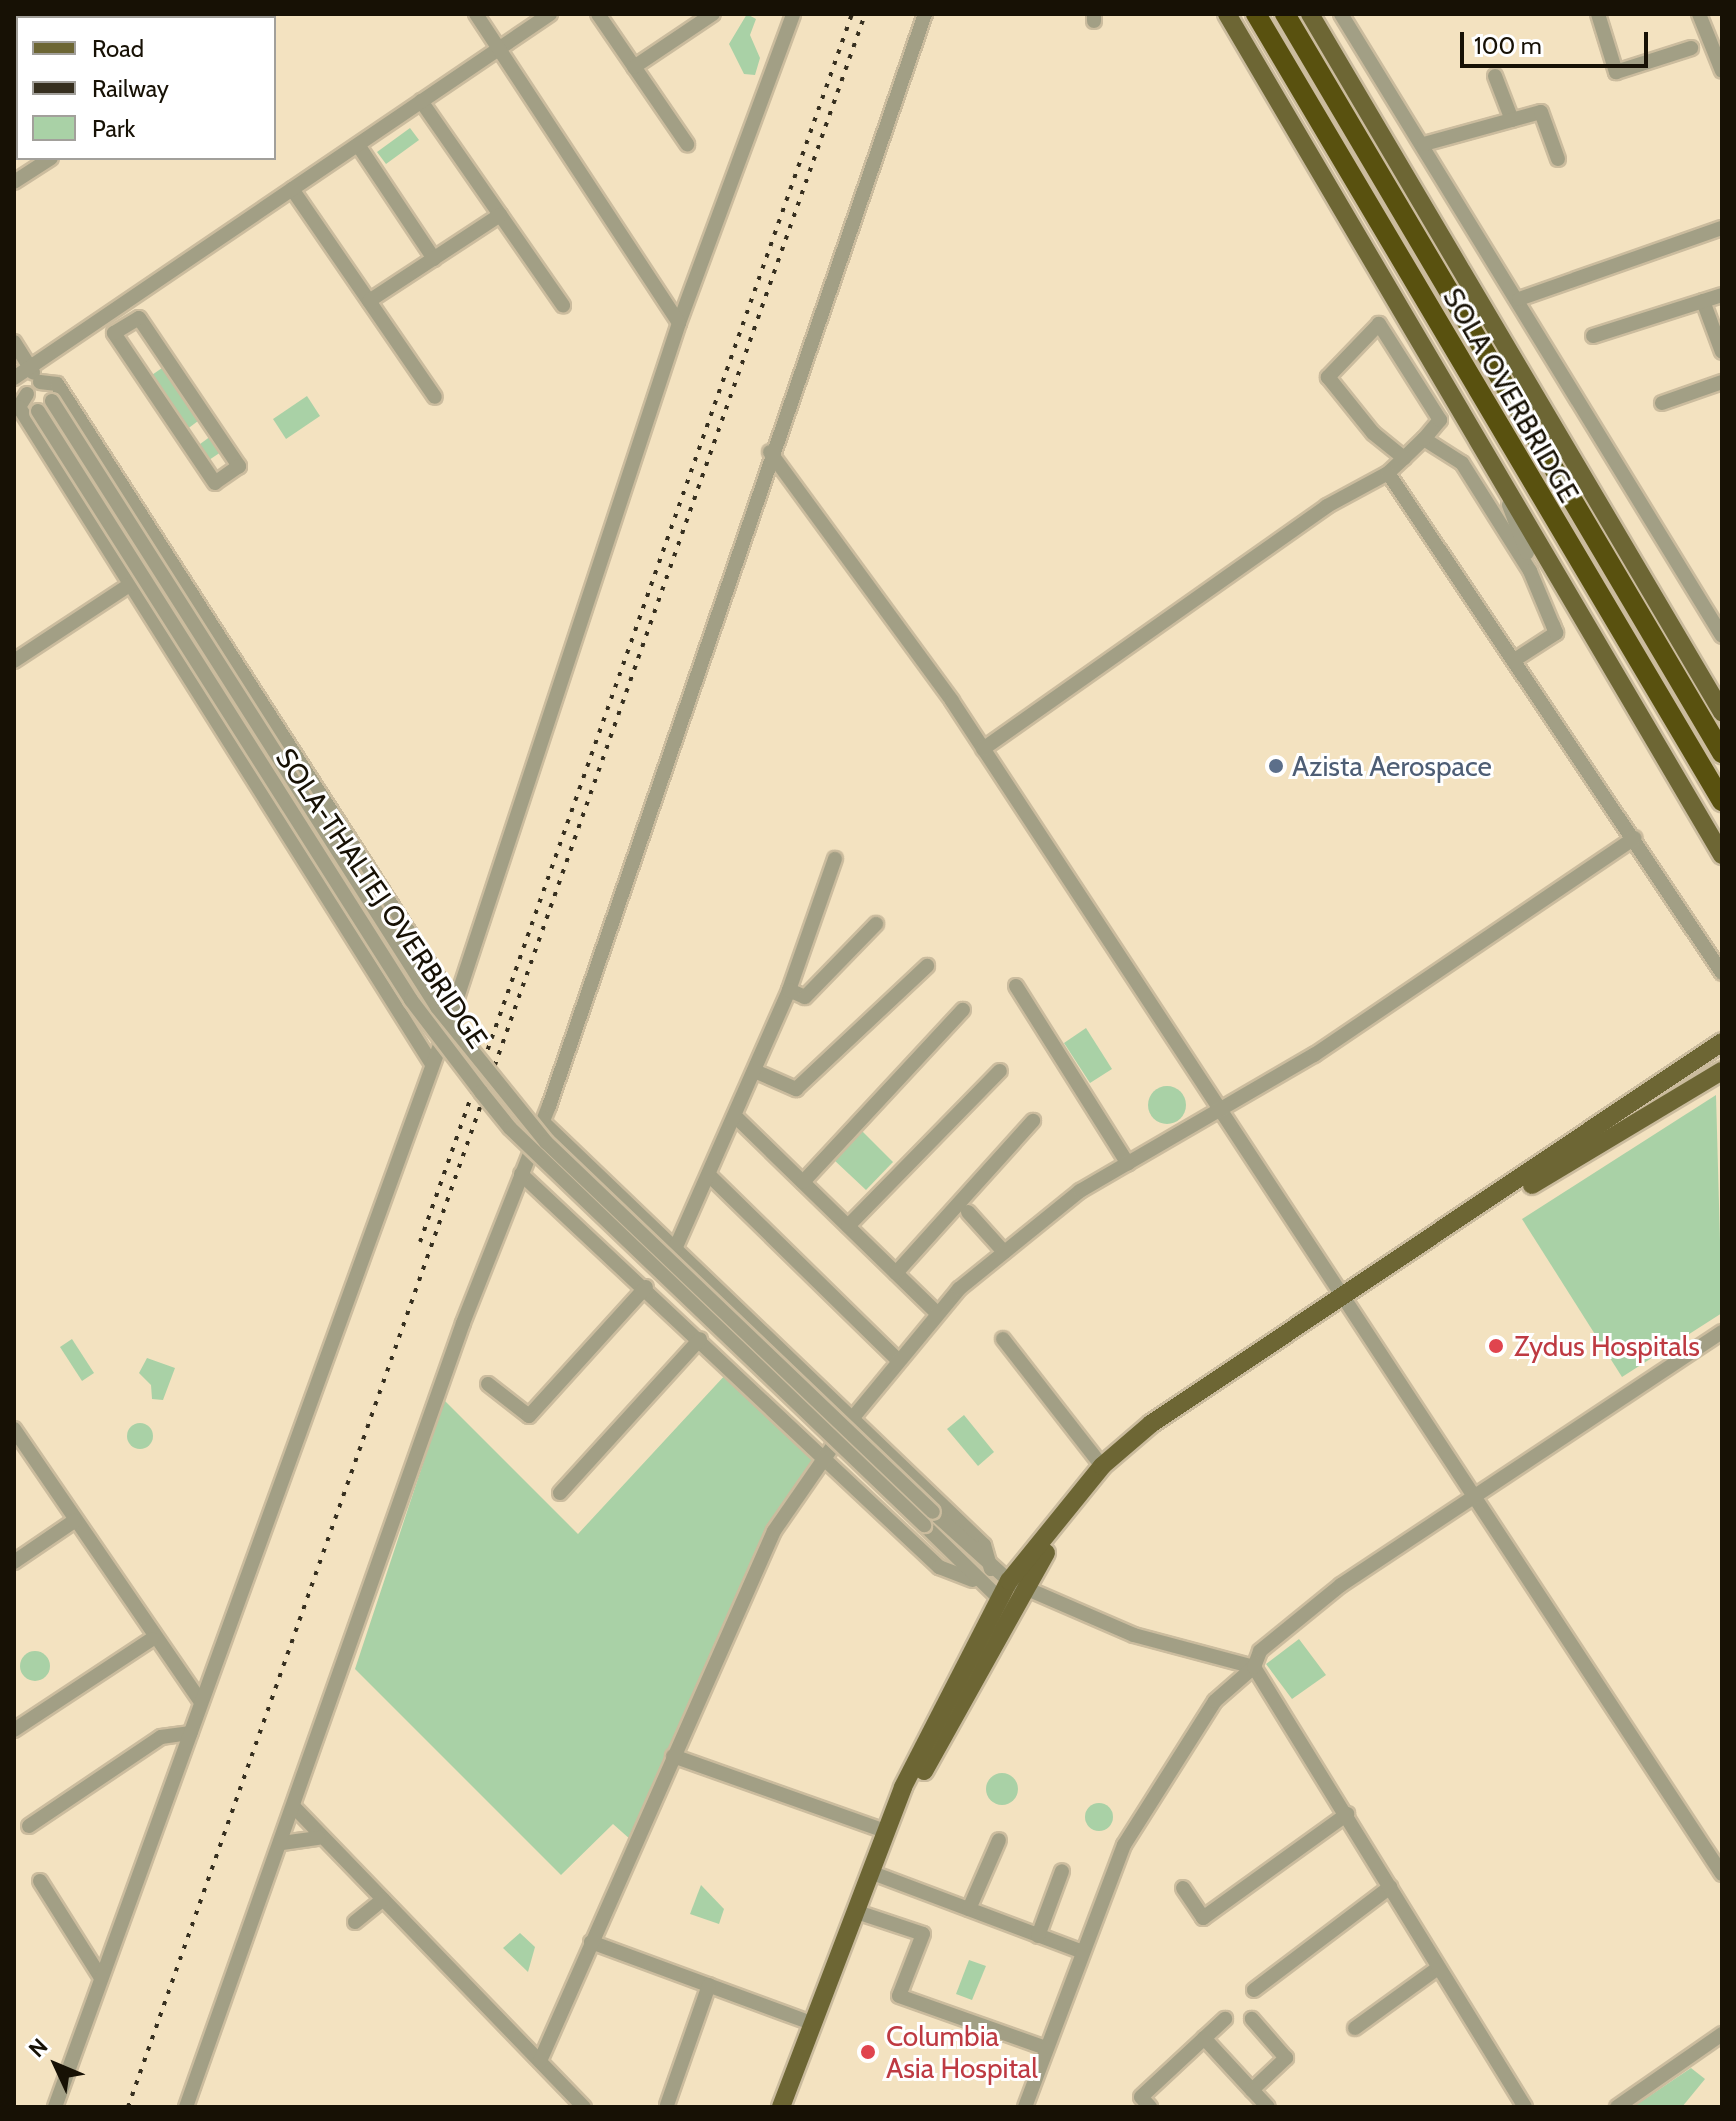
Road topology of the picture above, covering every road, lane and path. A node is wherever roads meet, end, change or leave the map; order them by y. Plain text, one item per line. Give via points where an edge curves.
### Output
1 (476, 14) edge
2 (550, 14) edge
3 (598, 14) edge
4 (713, 14) edge
5 (793, 14) edge
6 (925, 14) edge
7 (1227, 14) edge
8 (1256, 14) edge
9 (1285, 14) edge
10 (1310, 14) edge
11 (1341, 14) edge
12 (1598, 14) edge
13 (1699, 14) edge
14 (499, 48) junction
15 (1691, 48) dead end
16 (634, 67) junction
17 (1722, 71) edge
18 (1495, 76) dead end
19 (421, 101) junction
20 (1512, 120) junction
21 (687, 144) dead end
22 (1424, 144) junction
23 (358, 145) junction
24 (1558, 159) dead end
25 (48, 160) edge
26 (14, 182) edge
27 (292, 189) junction
28 (500, 215) junction
29 (1722, 228) edge
30 (434, 259) junction
31 (1722, 295) edge
32 (1519, 299) junction
33 (369, 301) junction
34 (1703, 301) junction
35 (563, 305) dead end
36 (112, 311) junction
37 (679, 323) junction
38 (123, 328) junction
39 (1593, 336) dead end
40 (14, 342) edge
41 (1722, 352) edge
42 (30, 366) junction
43 (15, 376) edge
44 (40, 382) junction
45 (1722, 382) edge
46 (27, 394) junction
47 (435, 397) dead end
48 (1662, 403) dead end
49 (1424, 439) junction
50 (770, 452) junction
51 (1404, 458) junction
52 (1497, 472) junction
53 (1388, 473) junction
54 (137, 580) junction
55 (1556, 633) junction
56 (1722, 636) edge
57 (1516, 659) junction
58 (14, 661) edge
59 (1722, 712) edge
60 (983, 749) junction
61 (1722, 753) edge
62 (1722, 801) edge
63 (1634, 838) junction
64 (1722, 855) edge
65 (835, 859) dead end
66 (876, 924) dead end
67 (927, 966) dead end
68 (1722, 973) edge
69 (1016, 986) dead end
70 (789, 990) junction
71 (455, 1004) junction
72 (963, 1010) dead end
73 (1722, 1042) edge
74 (432, 1064) junction
75 (1000, 1071) dead end
76 (1722, 1071) edge
77 (757, 1072) junction
78 (1217, 1114) junction
79 (738, 1119) junction
80 (1033, 1121) dead end
81 (543, 1122) junction
82 (1128, 1164) junction
83 (521, 1174) junction
84 (710, 1176) junction
85 (803, 1182) junction
86 (968, 1212) dead end
87 (848, 1226) junction
88 (675, 1249) junction
89 (1004, 1252) junction
90 (896, 1273) junction
91 (646, 1287) junction
92 (1348, 1298) junction
93 (938, 1314) junction
94 (1722, 1332) edge
95 (700, 1339) junction
96 (1003, 1339) dead end
97 (899, 1361) junction
98 (488, 1384) dead end
99 (851, 1420) junction
100 (14, 1429) edge
101 (825, 1458) junction
102 (1102, 1466) junction
103 (560, 1493) dead end
104 (1474, 1498) junction
105 (928, 1518) junction
106 (74, 1521) junction
107 (14, 1562) edge
108 (991, 1569) junction
109 (973, 1580) junction
110 (1016, 1584) junction
111 (1005, 1605) junction
112 (152, 1639) junction
113 (1254, 1667) junction
114 (200, 1701) junction
115 (14, 1730) edge
116 (191, 1733) junction
117 (673, 1756) junction
118 (295, 1808) junction
119 (1347, 1814) junction
120 (29, 1826) dead end
121 (882, 1830) junction
122 (319, 1838) junction
123 (999, 1840) dead end
124 (282, 1843) junction
125 (1062, 1871) dead end
126 (1722, 1874) edge
127 (878, 1875) junction
128 (40, 1881) dead end
129 (1390, 1887) junction
130 (1183, 1888) dead end
131 (383, 1899) junction
132 (969, 1909) junction
133 (863, 1914) junction
134 (355, 1922) dead end
135 (1038, 1936) junction
136 (591, 1942) junction
137 (1080, 1951) junction
138 (1438, 1968) junction
139 (101, 1978) junction
140 (709, 1985) junction
141 (1254, 1990) dead end
142 (1225, 2019) dead end
143 (1252, 2019) dead end
144 (811, 2023) junction
145 (1355, 2028) dead end
146 (1722, 2034) edge
147 (1204, 2038) junction
148 (1046, 2048) junction
149 (540, 2061) junction
150 (1252, 2090) junction
151 (667, 2105) dead end
152 (55, 2107) edge
153 (186, 2107) edge
154 (584, 2107) edge
155 (781, 2107) edge
156 (794, 2107) edge
157 (1025, 2107) edge
158 (1150, 2107) edge
159 (1268, 2107) edge
160 (1525, 2107) edge
161 (1617, 2107) edge

1 - 14 street
2 - 14 street
3 - 16 street
4 - 16 street
5 - 37 street
6 - 50 street
7 - 52 main road
8 - 62 highway, SOLA OVERBRIDGE
9 - 61 highway, SOLA OVERBRIDGE
10 - 59 main road
11 - 22 street
12 - 15 street via 1611,73
13 - 17 street
14 - 19 street
14 - 37 street
16 - 21 street
18 - 20 street
19 - 23 street
19 - 28 street
20 - 22 street
20 - 24 street via 1541,112
22 - 32 street
23 - 27 street
23 - 30 street
25 - 26 street
27 - 33 street
27 - 36 street
28 - 30 street
28 - 35 street
29 - 32 street
30 - 33 street
31 - 34 street
32 - 56 street
33 - 47 street
34 - 39 street
34 - 41 street
36 - 38 street
36 - 42 street
37 - 71 street
38 - 38 street via 215,483 239,466 139,318
40 - 42 street, SOLA-THALTEJ OVERBRIDGE
42 - 43 street
42 - 44 street, SOLA-THALTEJ OVERBRIDGE
43 - 46 street, SOLA-THALTEJ OVERBRIDGE
44 - 71 street via 57,384
44 - 105 street, SOLA-THALTEJ OVERBRIDGE, bridge via 437,1007 546,1142
45 - 48 street
46 - 54 street, SOLA-THALTEJ OVERBRIDGE, bridge
46 - 54 street via 19,407
49 - 51 street
49 - 51 street via 1440,420 1379,324 1328,377 1373,433
49 - 55 street via 1462,463 1530,571
50 - 60 street
50 - 81 street
51 - 53 street
52 - 55 street
52 - 64 main road
53 - 57 street
53 - 60 street via 1327,506
54 - 58 street
54 - 74 street
54 - 105 street, SOLA-THALTEJ OVERBRIDGE, bridge via 411,1000 510,1128
55 - 57 street
57 - 63 street
60 - 78 street
63 - 68 street
63 - 78 street
65 - 70 street
66 - 70 street via 805,997
67 - 77 street via 796,1089
69 - 82 street
70 - 77 street
71 - 74 street
72 - 85 street
73 - 92 main road
74 - 114 street
75 - 87 street
76 - 92 main road
77 - 79 street
78 - 82 street
78 - 92 street
79 - 84 street
79 - 85 street
80 - 90 street
81 - 83 street
81 - 88 street
82 - 89 street via 1080,1191
83 - 91 street
83 - 118 street
84 - 88 street
84 - 97 street
85 - 87 street
86 - 89 street
87 - 90 street
88 - 99 street
89 - 93 street
90 - 93 street
91 - 95 street
91 - 98 street via 529,1416
92 - 102 main road via 1151,1424
92 - 104 street
92 - 110 main road via 1115,1470
93 - 97 street
94 - 104 street
95 - 101 street
95 - 103 street
96 - 102 street
97 - 99 street
99 - 101 street
99 - 108 street via 984,1545
100 - 106 street
101 - 109 street via 939,1567
101 - 117 street via 774,1531
102 - 110 main road
104 - 113 street via 1341,1585 1260,1651
104 - 126 street
105 - 108 street
105 - 109 street
106 - 107 street
106 - 112 street
108 - 110 street
109 - 111 street
110 - 111 main road
110 - 113 street via 1134,1635
111 - 121 main road
111 - 127 main road
112 - 114 street
112 - 115 street
113 - 119 street
113 - 137 street via 1215,1701 1171,1762 1124,1845
114 - 116 street
116 - 120 street via 161,1737
116 - 139 street
117 - 121 street
117 - 136 street
118 - 122 street
118 - 124 street
119 - 129 street
119 - 130 street via 1203,1918
121 - 144 main road
122 - 124 street
122 - 131 street
123 - 132 street
124 - 153 street
125 - 135 street
127 - 132 street
127 - 133 main road
128 - 139 street
129 - 138 street
129 - 141 street
131 - 134 street
131 - 149 street
132 - 135 street
133 - 148 street via 923,1934 899,1996
133 - 156 main road
135 - 137 street
136 - 140 street
136 - 149 street
137 - 148 street
138 - 145 street
138 - 160 street
139 - 152 street
140 - 144 street
140 - 151 street
142 - 147 street
143 - 150 street via 1286,2058
144 - 155 main road
146 - 161 street
147 - 150 street
147 - 158 street via 1141,2097
148 - 157 street
149 - 154 street
150 - 159 street

